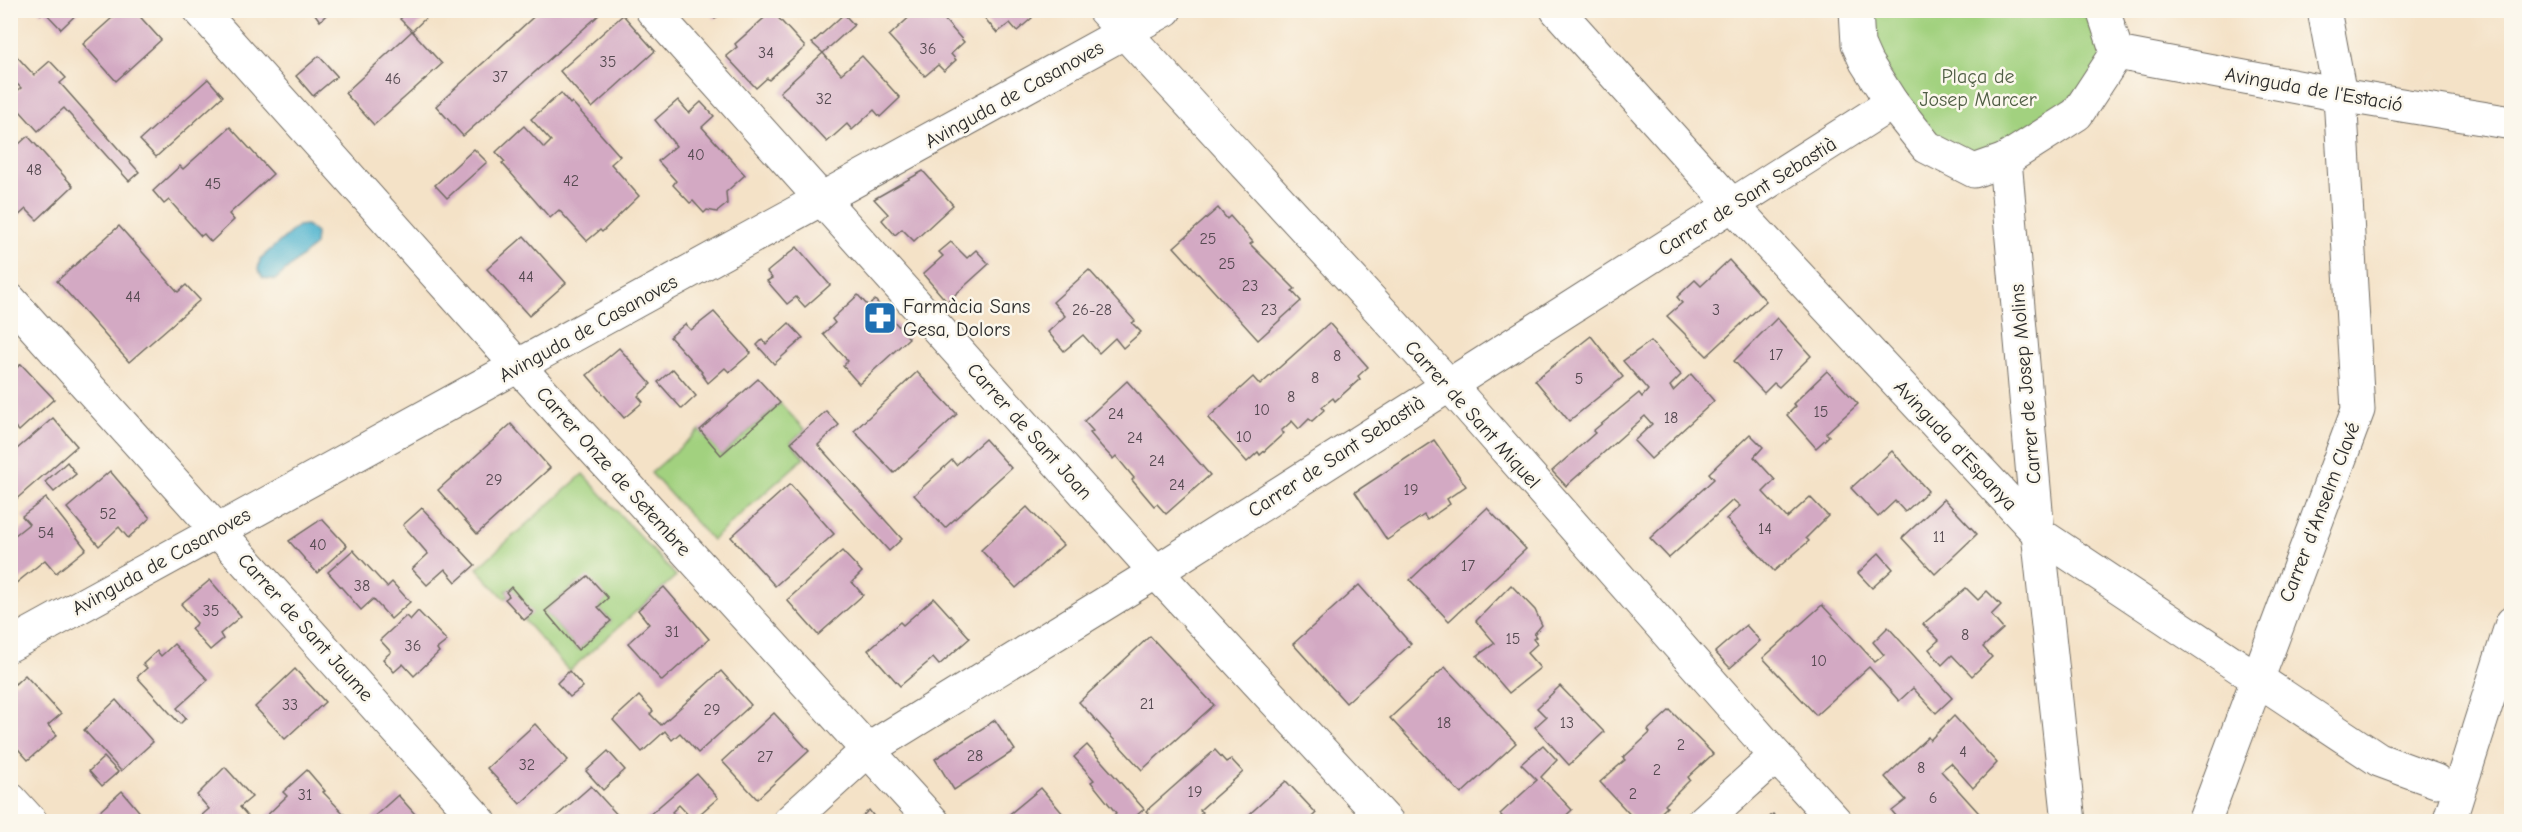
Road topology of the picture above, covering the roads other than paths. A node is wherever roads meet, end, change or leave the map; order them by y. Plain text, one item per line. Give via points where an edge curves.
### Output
1 (200, 10) edge
2 (652, 10) edge
3 (1165, 10) edge
4 (1557, 10) edge
5 (1856, 10) edge
6 (2103, 10) edge
7 (2324, 10) edge
8 (1114, 22) edge
9 (2117, 53) junction
10 (2340, 95) junction
11 (1892, 103) junction
12 (2511, 123) edge
13 (2005, 160) junction
14 (822, 200) junction
15 (1733, 206) junction
16 (10, 300) edge
17 (518, 366) junction
18 (1448, 384) junction
19 (218, 529) junction
20 (2038, 533) junction
21 (1156, 572) junction
22 (2511, 623) edge
23 (10, 645) edge
24 (2257, 678) junction
25 (869, 749) junction
26 (1776, 756) junction
27 (2436, 781) dead end
28 (10, 799) edge
29 (31, 822) edge
30 (480, 822) edge
31 (789, 822) edge
32 (933, 822) edge
33 (1387, 822) edge
34 (1703, 822) edge
35 (1836, 822) edge
36 (2069, 822) edge
37 (2204, 822) edge
38 (2449, 822) edge

1 - 17 street, Carrer Onze de Setembre
2 - 14 street, Carrer de Sant Joan
3 - 8 street, Avinguda de Casanoves
4 - 15 street, Avinguda d'Espanya
5 - 11 street via 1858,44
6 - 9 street
7 - 10 street, Carrer d'Anselm Clavé
8 - 14 street, Avinguda de Casanoves
8 - 18 street, Carrer de Sant Miquel
9 - 10 street, Avinguda de l'Estació
9 - 13 street via 2077,114
10 - 12 street, Avinguda de l'Estació
10 - 24 street, Carrer d'Anselm Clavé via 2358,410
11 - 13 street via 1927,147 1974,171
11 - 15 street, Carrer de Sant Sebastià
13 - 20 street, Carrer de Josep Molins
14 - 17 street, Avinguda de Casanoves
14 - 21 street, Carrer de Sant Joan
15 - 18 street, Carrer de Sant Sebastià
15 - 20 street, Avinguda d'Espanya
16 - 19 street, Carrer de Sant Jaume
17 - 19 street, Avinguda de Casanoves
17 - 25 street, Carrer Onze de Setembre
18 - 21 street, Carrer de Sant Sebastià
18 - 26 street, Carrer de Sant Miquel
19 - 23 street, Avinguda de Casanoves
19 - 30 street, Carrer de Sant Jaume
20 - 24 street, Avinguda d'Espanya
20 - 36 street, Carrer de Josep Molins
21 - 25 street, Carrer de Sant Sebastià
21 - 33 street, Carrer de Sant Joan
22 - 38 street
24 - 27 street, Avinguda d'Espanya via 2379,760
24 - 37 street, Carrer d'Anselm Clavé
25 - 31 street, Carrer de Sant Sebastià
25 - 32 street, Carrer Onze de Setembre
26 - 34 street
26 - 35 street, Carrer de Sant Miquel
28 - 29 street

